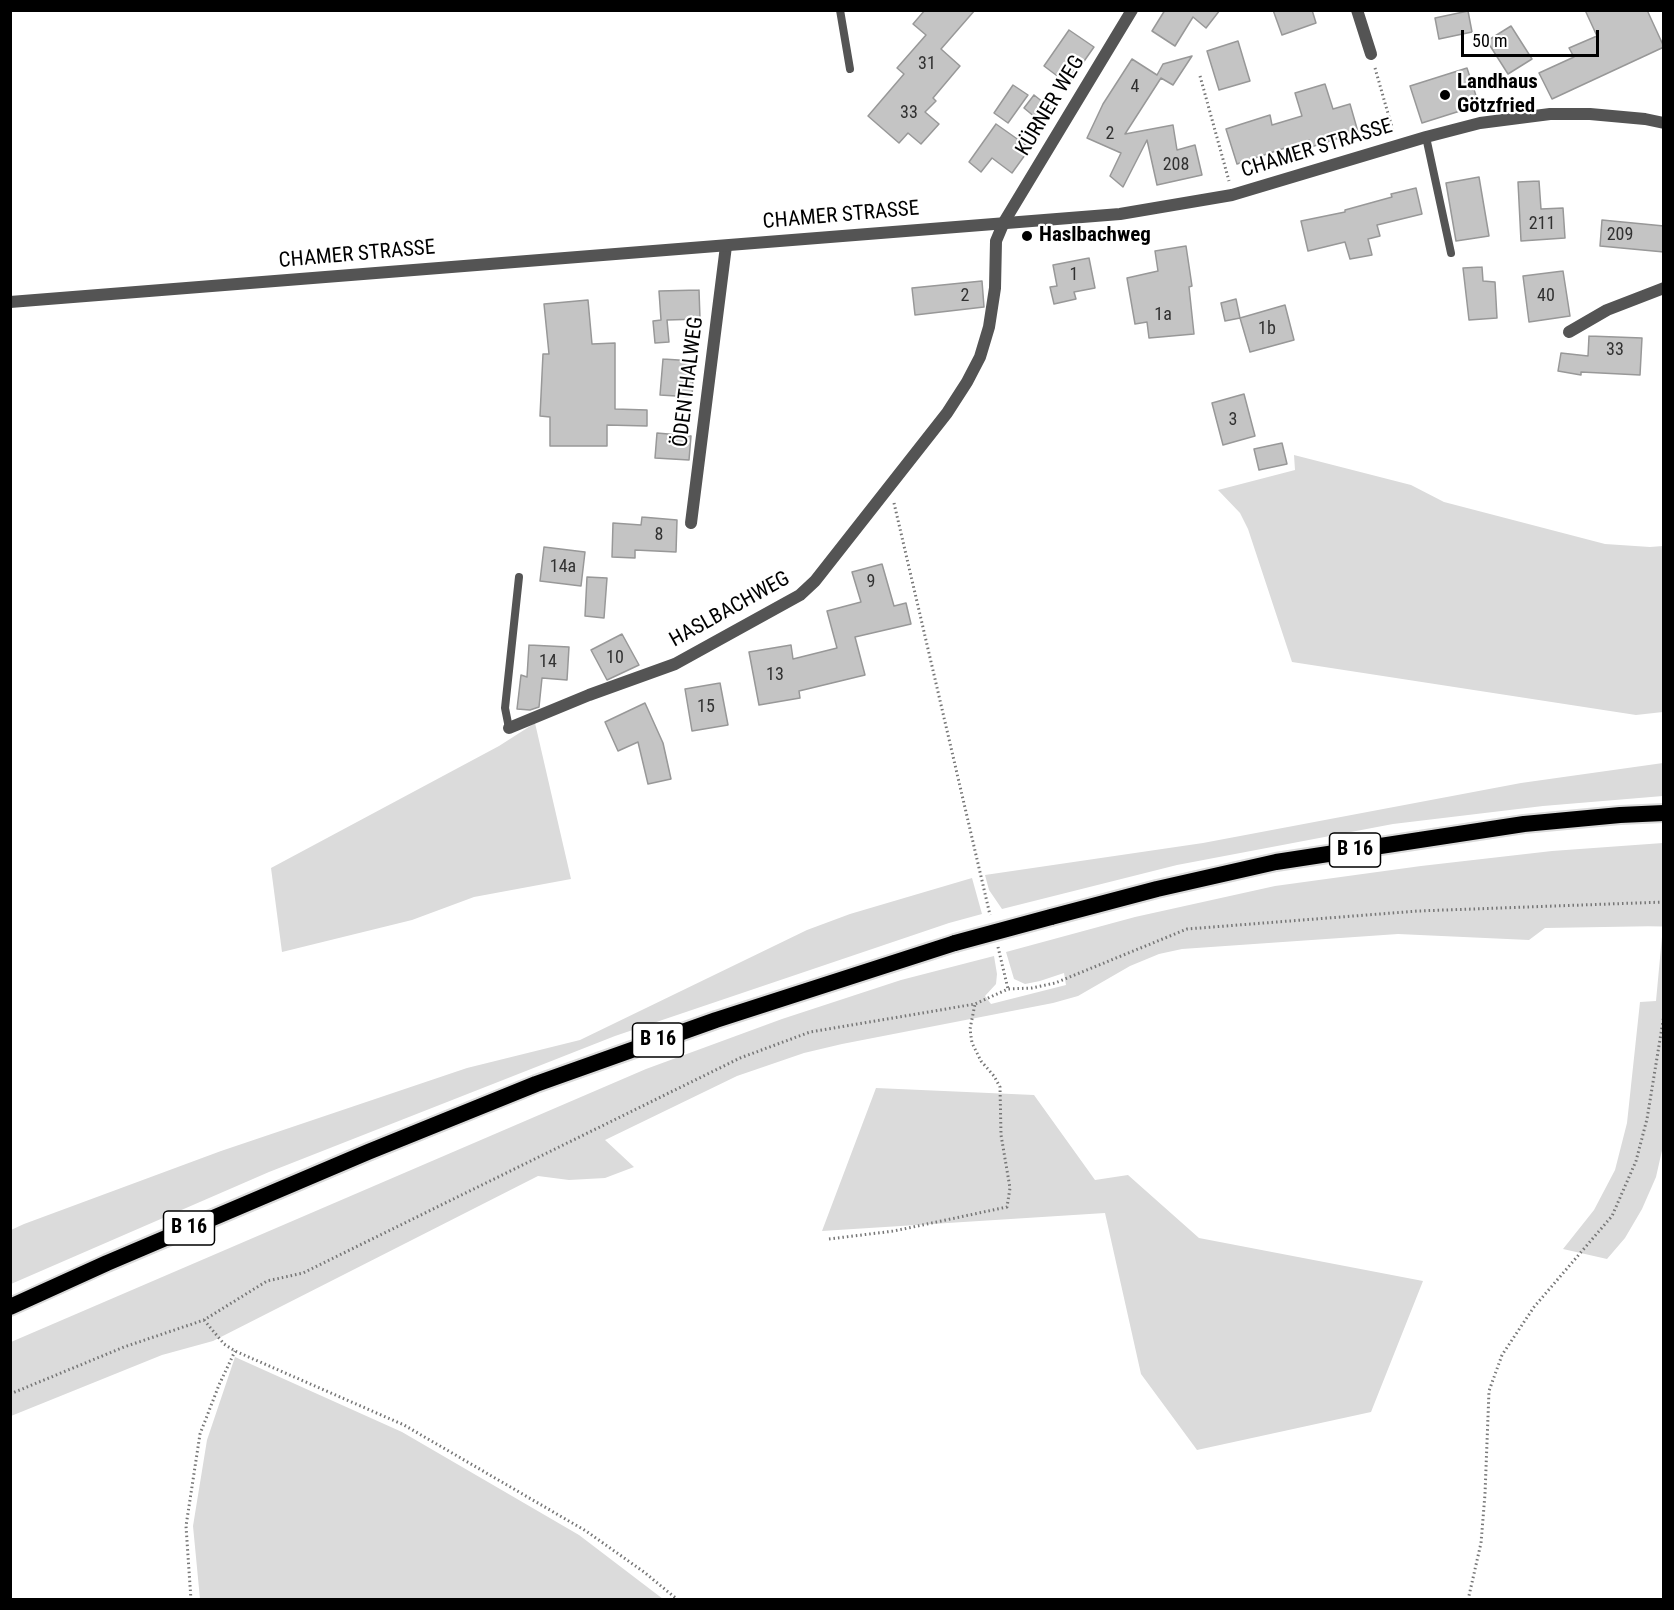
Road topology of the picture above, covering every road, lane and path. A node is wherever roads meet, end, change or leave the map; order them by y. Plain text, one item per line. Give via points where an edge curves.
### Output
1 (840, 10) edge
2 (1132, 10) edge
3 (1357, 10) edge
4 (1371, 54) joint
5 (850, 69) dead end
6 (1200, 76) dead end
7 (1664, 123) edge
8 (1426, 137) junction
9 (1397, 146) junction
10 (1232, 195) junction
11 (1004, 222) junction
12 (726, 246) junction
13 (1451, 253) dead end
14 (1664, 288) edge
15 (10, 302) edge
16 (1569, 332) dead end
17 (890, 486) junction
18 (691, 523) dead end
19 (519, 577) dead end
20 (509, 728) joint
21 (1664, 813) edge
22 (1664, 902) edge
23 (992, 921) dead end
24 (997, 944) dead end
25 (1008, 990) junction
26 (975, 1004) junction
27 (1664, 1015) edge
28 (829, 1239) dead end
29 (10, 1307) edge
30 (204, 1320) junction
31 (235, 1351) junction
32 (10, 1394) edge
33 (191, 1599) edge
34 (678, 1599) edge
35 (1468, 1599) edge

1 - 5 lane
2 - 11 street, KÜRNER WEG
3 - 4 street
4 - 9 path
6 - 10 path
7 - 8 street, CHAMER STRASSE via 1601,115 1550,114 1480,123
8 - 9 street, CHAMER STRASSE
8 - 13 lane
9 - 10 street, CHAMER STRASSE
10 - 11 street, CHAMER STRASSE via 1120,214
11 - 12 street, CHAMER STRASSE
11 - 17 street, HASLBACHWEG via 996,242 995,288 980,357 947,413
12 - 15 street, CHAMER STRASSE
12 - 18 street, ÖDENTHALWEG
14 - 16 street via 1607,310
17 - 20 street, HASLBACHWEG via 800,595 675,664
17 - 23 path
19 - 20 lane via 505,708
21 - 29 highway, B 16, bridge via 1524,824 1276,862 955,943 716,1020 536,1084
22 - 25 path via 1418,911 1187,929 1055,983
24 - 25 path
25 - 26 path
26 - 28 path via 970,1029 972,1042 1000,1087 1001,1135 1010,1188 1007,1207 894,1231
26 - 30 path via 810,1032 740,1058 303,1273 267,1281
27 - 35 path via 1647,1119 1636,1161 1612,1216 1534,1307 1502,1354 1489,1391 1481,1543
30 - 31 path
30 - 32 path via 124,1347
31 - 33 path via 200,1434 186,1526
31 - 34 path via 404,1425 586,1531

